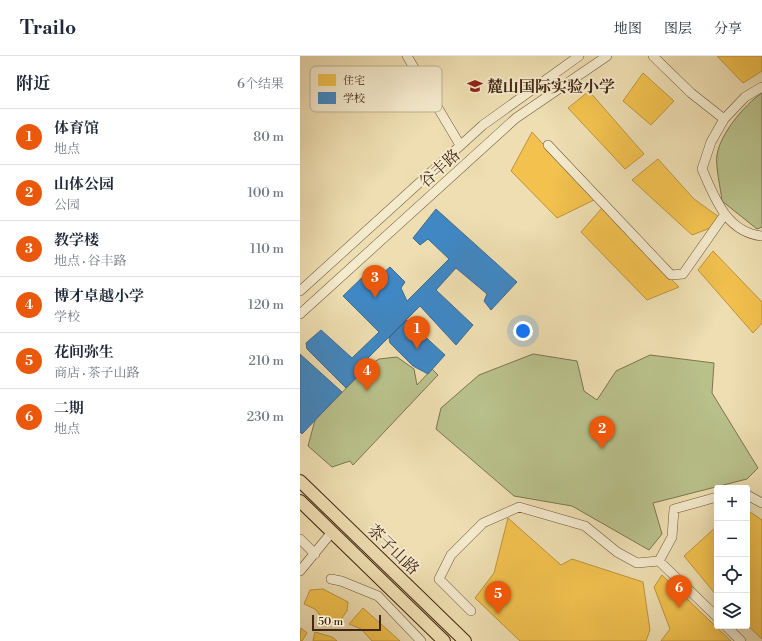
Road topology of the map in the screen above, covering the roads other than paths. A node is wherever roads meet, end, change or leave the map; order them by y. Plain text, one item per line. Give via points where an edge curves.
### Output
1 (407, 56) edge
2 (578, 56) edge
3 (607, 56) edge
4 (653, 56) edge
5 (413, 66) edge
6 (762, 87) edge
7 (440, 112) edge
8 (724, 119) junction
9 (460, 145) junction
10 (548, 146) dead end
11 (725, 214) junction
12 (762, 236) edge
13 (300, 291) edge
14 (300, 314) edge
15 (300, 481) edge
16 (714, 497) edge
17 (750, 497) edge
18 (300, 500) edge
19 (762, 503) edge
20 (332, 532) junction
21 (300, 539) edge
22 (315, 554) junction
23 (659, 561) junction
24 (300, 571) edge
25 (331, 579) dead end
26 (471, 611) dead end
27 (714, 614) edge
28 (729, 629) edge
29 (421, 641) edge
30 (444, 641) edge
31 (465, 641) edge
32 (742, 641) edge

1 - 5 street
2 - 9 street, 谷丰路 via 483,124
3 - 14 street, 谷丰路 via 516,118
4 - 8 street via 691,93
6 - 8 street via 746,97
7 - 9 street
8 - 11 street via 711,142 702,169
9 - 13 street, 谷丰路
10 - 11 street via 671,275 683,274
11 - 12 street via 742,231
15 - 31 main road, 茶子山路
16 - 23 street via 674,509 672,537
17 - 19 street
18 - 20 main road, 茶子山路
20 - 22 street
20 - 30 main road, 茶子山路
21 - 22 street
22 - 24 street
23 - 26 street via 637,562 617,552 585,526 518,507 483,523 451,555 439,579
23 - 27 street
25 - 29 street via 378,596
28 - 32 street

